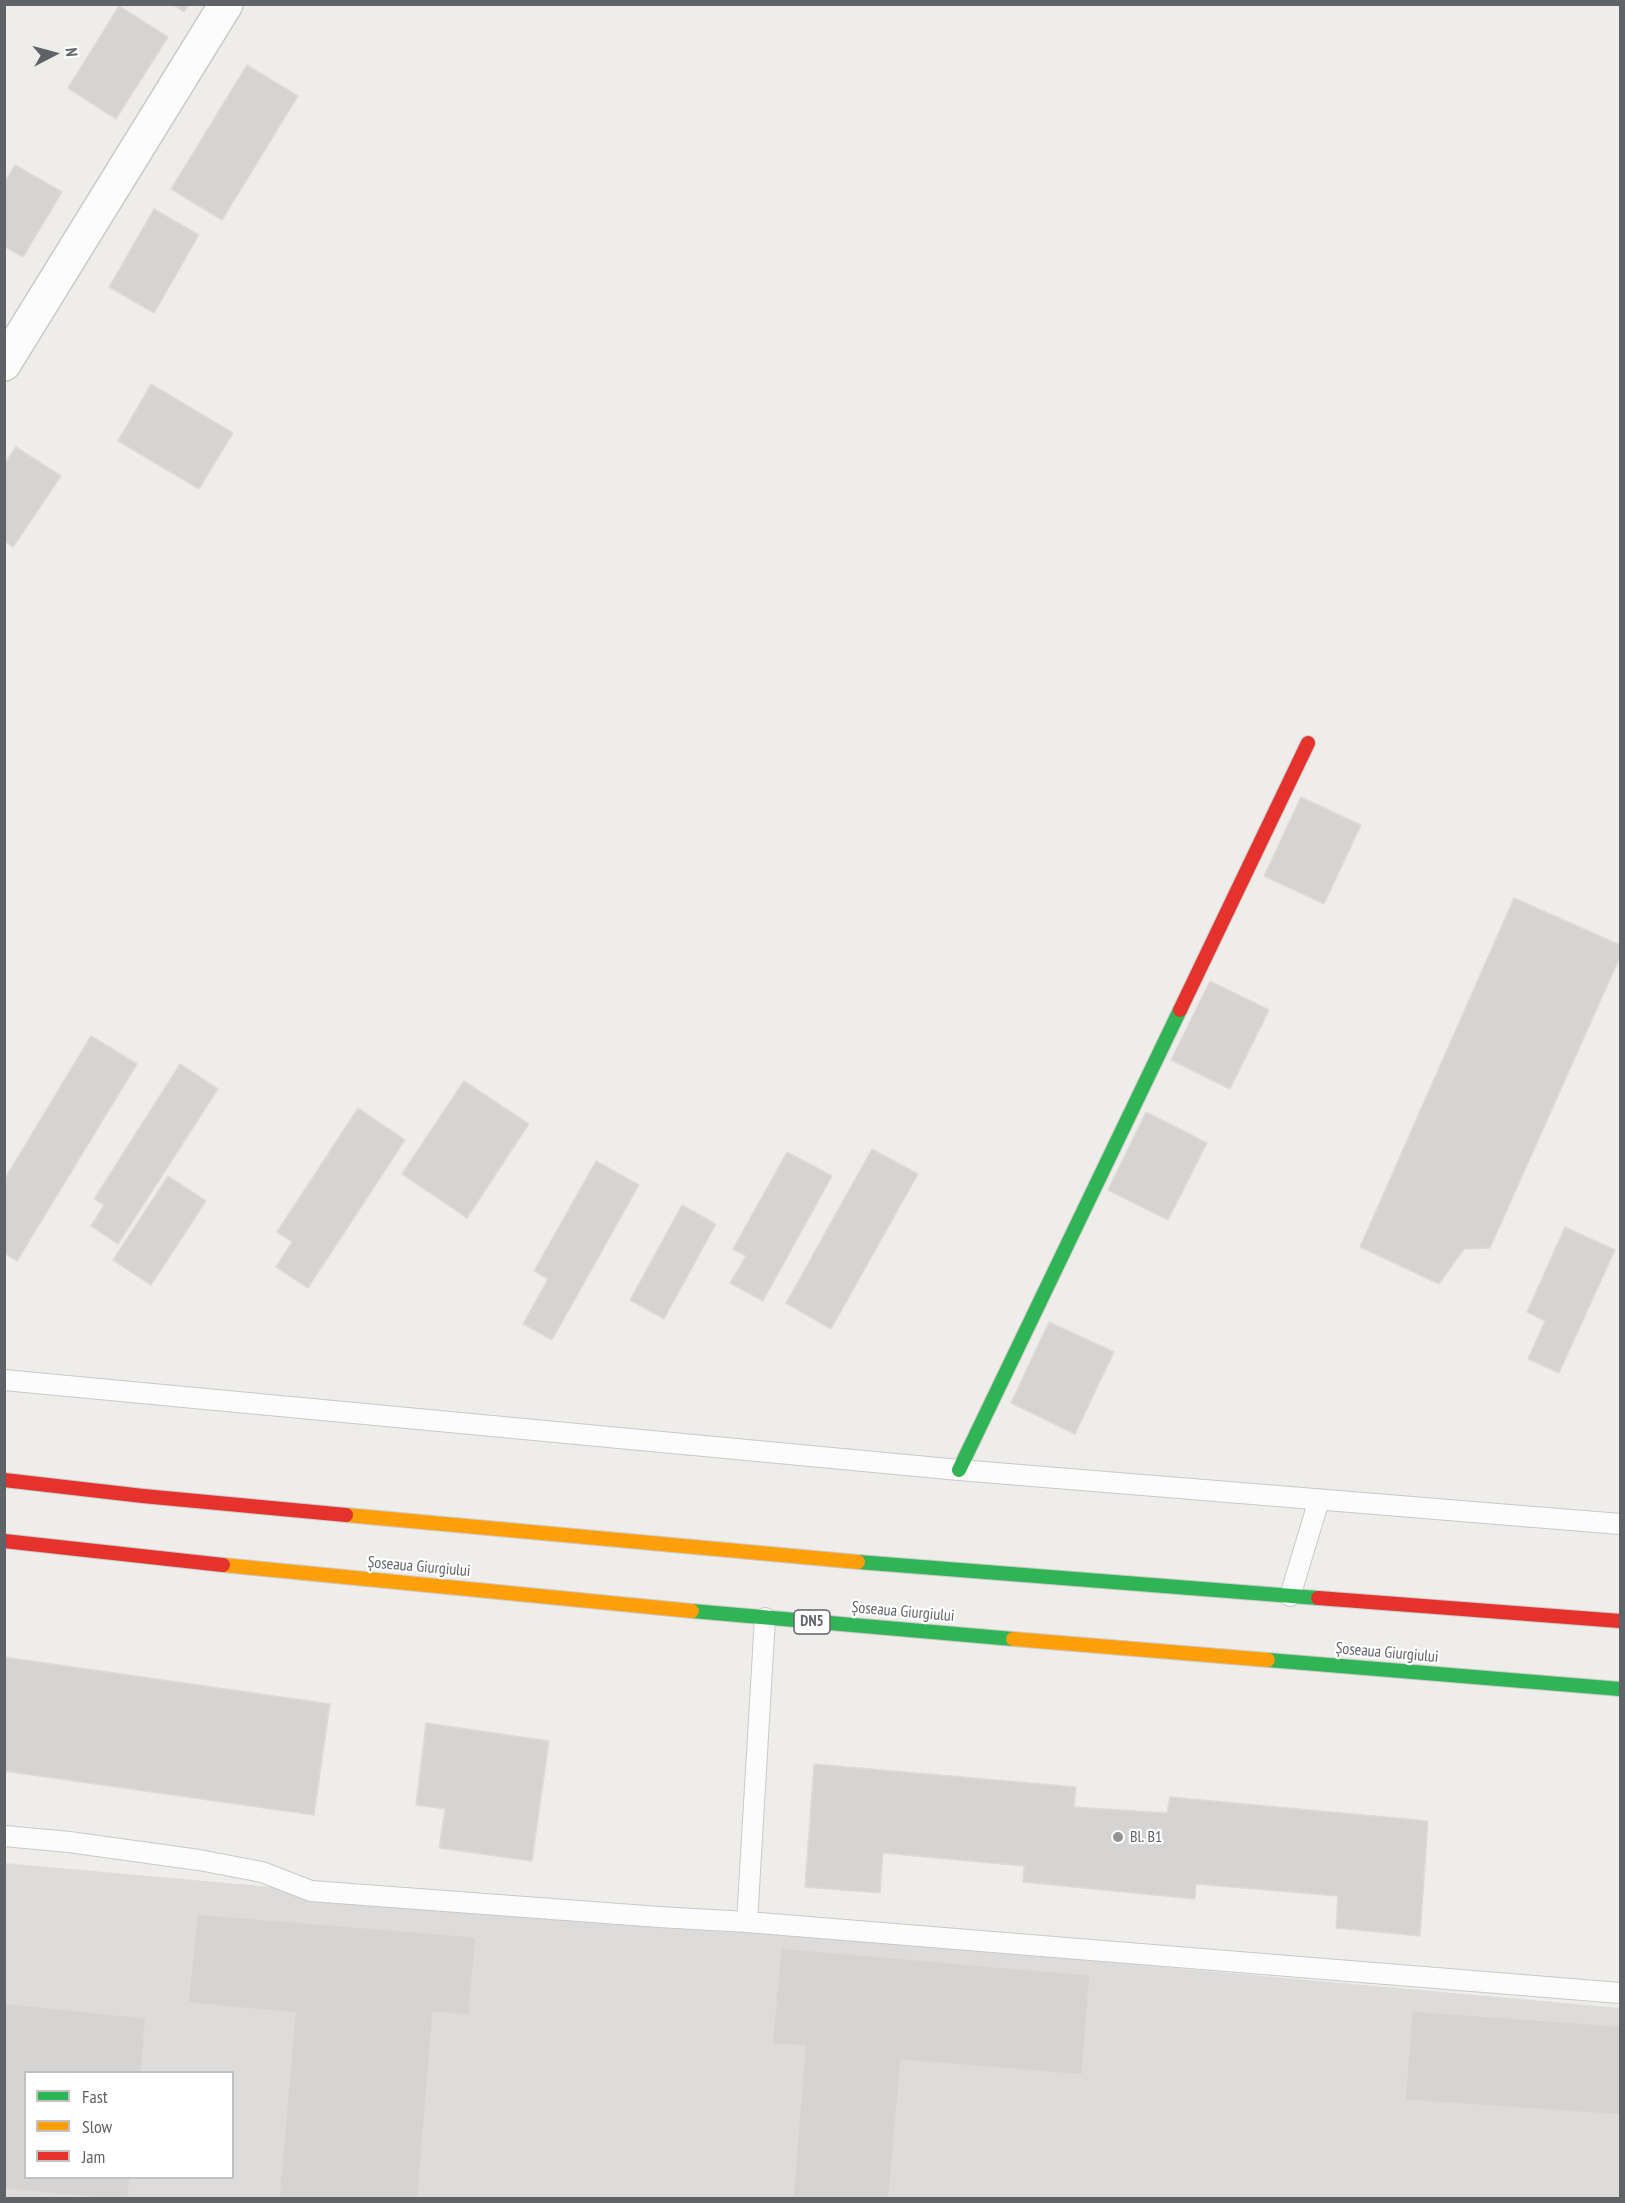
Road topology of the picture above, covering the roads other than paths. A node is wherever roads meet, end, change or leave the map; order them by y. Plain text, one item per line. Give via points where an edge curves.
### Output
1 (226, 4) edge
2 (4, 364) edge
3 (1308, 743) dead end
4 (4, 1380) edge
5 (959, 1470) junction
6 (4, 1480) edge
7 (1320, 1500) junction
8 (1620, 1524) edge
9 (4, 1540) edge
10 (1290, 1596) junction
11 (765, 1618) junction
12 (1620, 1621) edge
13 (1620, 1689) edge
14 (4, 1836) edge
15 (747, 1922) junction
16 (1620, 1993) edge

1 - 2 street
3 - 5 main road
4 - 5 lane
5 - 7 lane
6 - 10 main road via 952,1571
7 - 8 lane
7 - 10 lane
9 - 11 main road, Șoseaua Giurgiului / DN5
10 - 12 main road
11 - 13 main road, Șoseaua Giurgiului / DN5
11 - 15 lane
14 - 15 lane via 199,1860 262,1872 311,1891
15 - 16 lane

